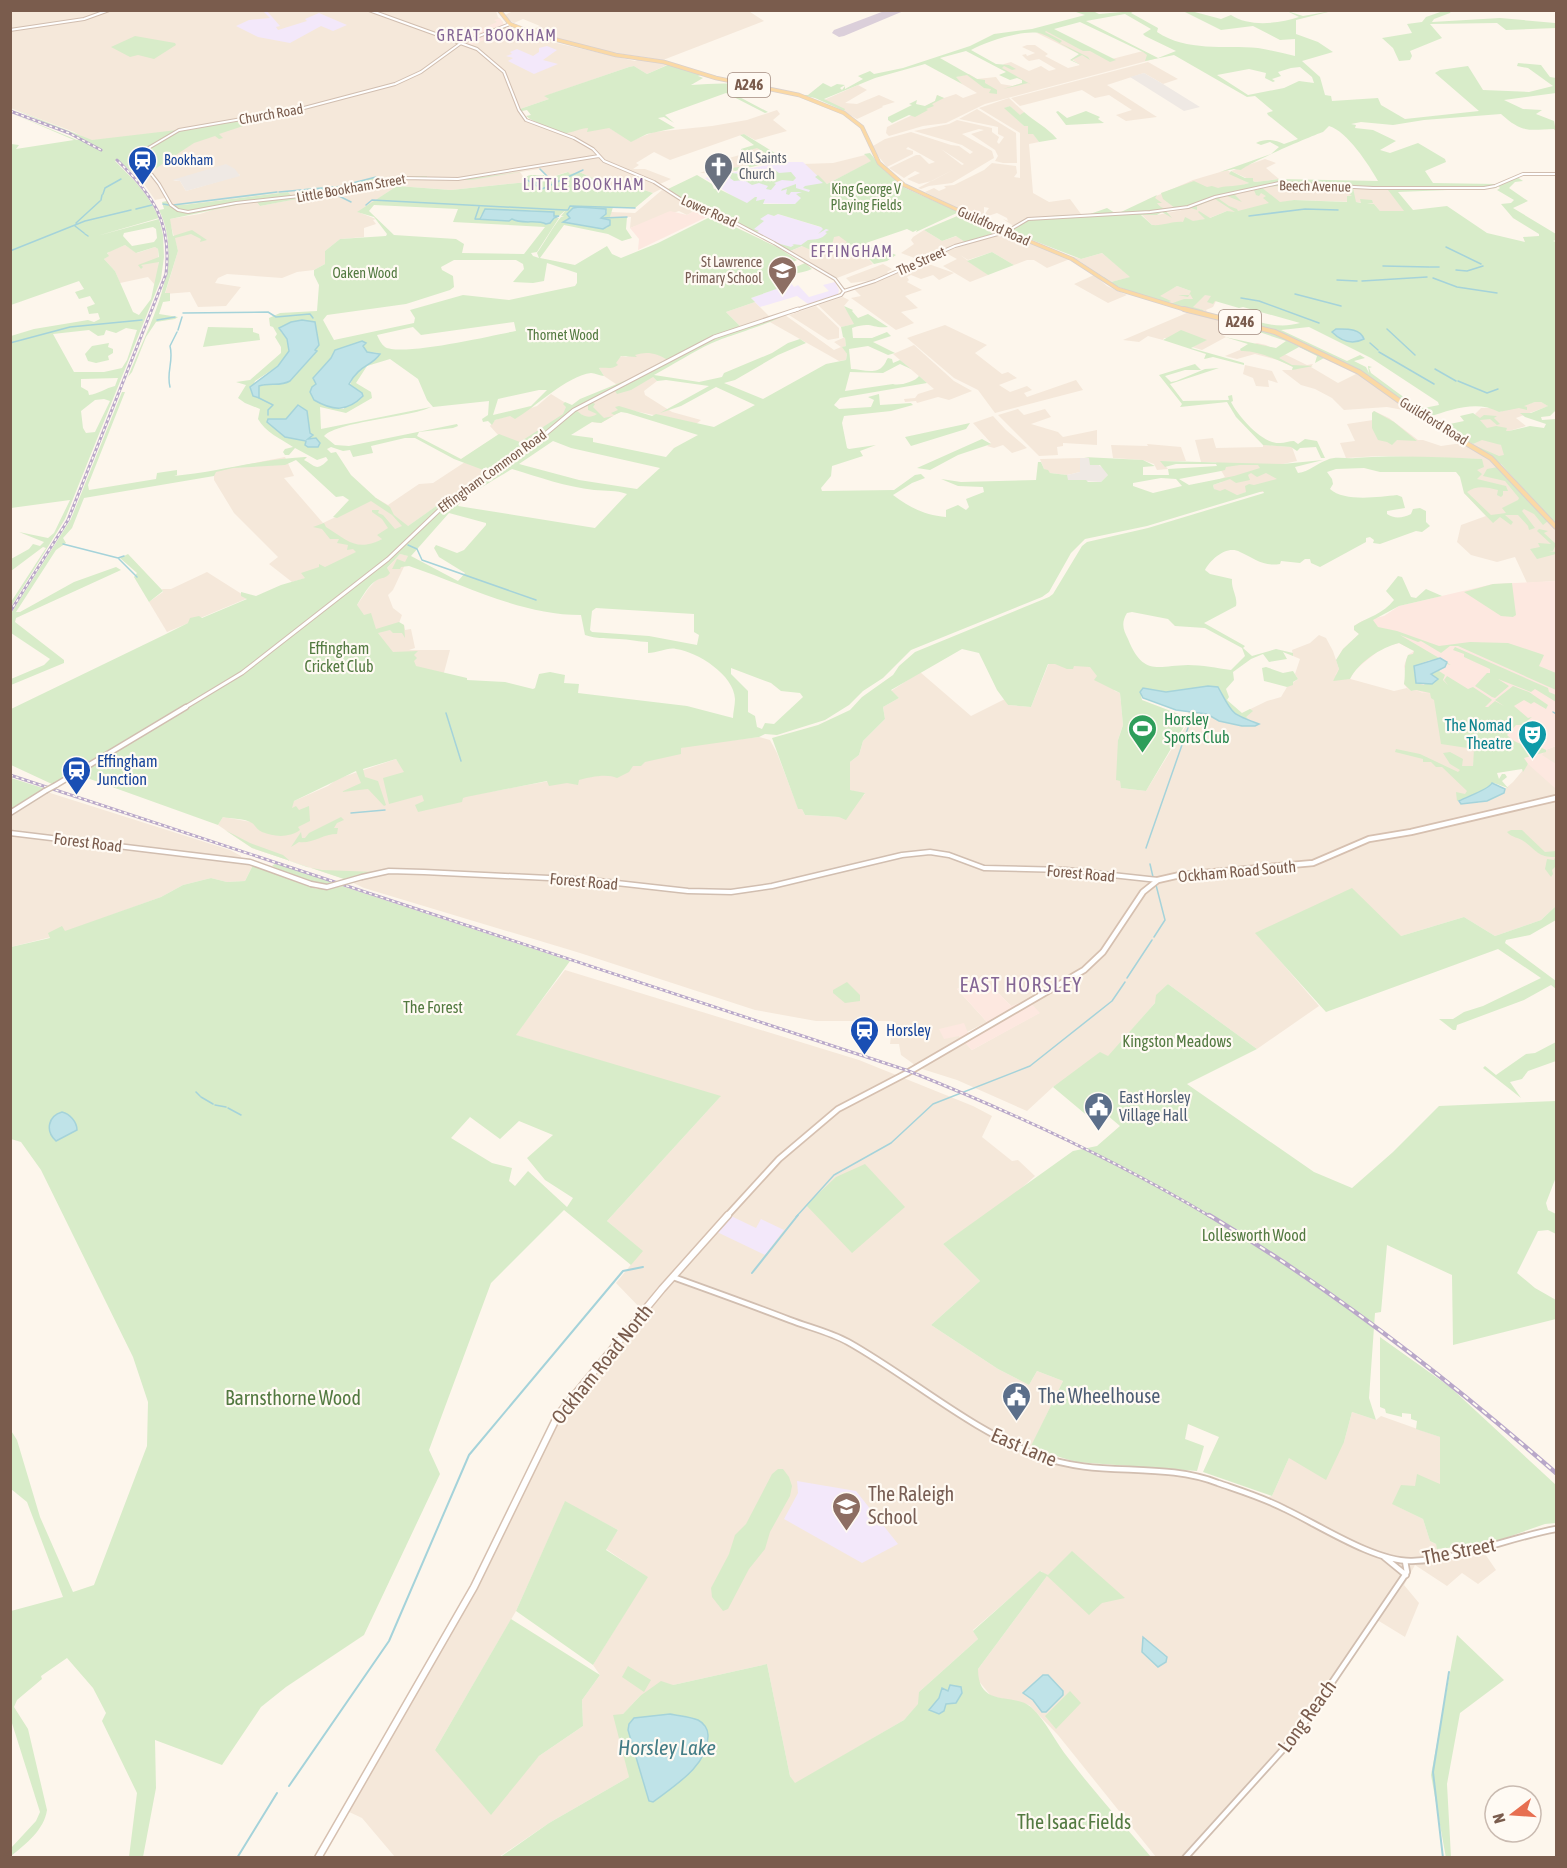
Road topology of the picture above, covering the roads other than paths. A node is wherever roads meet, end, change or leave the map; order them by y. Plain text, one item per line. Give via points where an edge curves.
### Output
1 (109, 10) edge
2 (369, 10) edge
3 (499, 10) edge
4 (510, 24) junction
5 (10, 30) edge
6 (461, 43) junction
7 (599, 156) junction
8 (1557, 174) edge
9 (174, 208) joint
10 (1003, 232) junction
11 (844, 291) junction
12 (1557, 527) edge
13 (1557, 798) edge
14 (10, 813) edge
15 (10, 833) edge
16 (1158, 880) junction
17 (907, 1073) joint
18 (673, 1277) junction
19 (1557, 1529) edge
20 (1383, 1557) junction
21 (1395, 1559) joint
22 (1405, 1561) junction
23 (1406, 1575) junction
24 (318, 1857) edge
25 (1185, 1857) edge

1 - 5 street via 84,19
2 - 6 street, Lower Road
3 - 4 main road, Guildford Road / A246
4 - 6 street
4 - 10 main road, Guildford Road / A246 via 544,37 664,62 826,105 859,124 877,161 900,182
6 - 7 street, Lower Road via 479,51 505,72 526,120 574,138
6 - 9 street, Church Road via 421,72 395,84 304,108 176,131 138,155
7 - 9 street, Little Bookham Street via 475,177 402,178 192,211
7 - 11 street, Lower Road via 774,243 837,280
8 - 10 street, Beech Avenue via 1523,174 1484,188 1279,183 1188,207 1028,219
10 - 11 street, The Street via 955,246
10 - 12 main road, Guildford Road / A246 via 1076,260 1120,290 1265,328 1365,375 1422,417 1491,458
11 - 14 street, Effingham Common Road, bridge via 714,337 574,410 514,458 458,493 388,559 242,673
13 - 16 main road, Ockham Road South via 1369,839 1313,863
15 - 16 street, Forest Road, bridge via 250,862 327,887 389,871 590,880 723,892 772,886 930,852 984,868 1066,870
16 - 17 main road, Ockham Road South via 1143,892 1092,964
17 - 18 main road, Ockham Road North via 838,1109 816,1126 779,1159
18 - 20 street, East Lane via 844,1340 975,1424 1039,1456 1075,1467 1211,1480 1282,1507
18 - 24 main road, Ockham Road North via 558,1415 474,1587
19 - 22 street, The Street via 1520,1536 1483,1551
20 - 21 street, East Lane
20 - 23 street
21 - 22 street, The Street
22 - 23 street
23 - 25 street, Long Reach via 1297,1734

